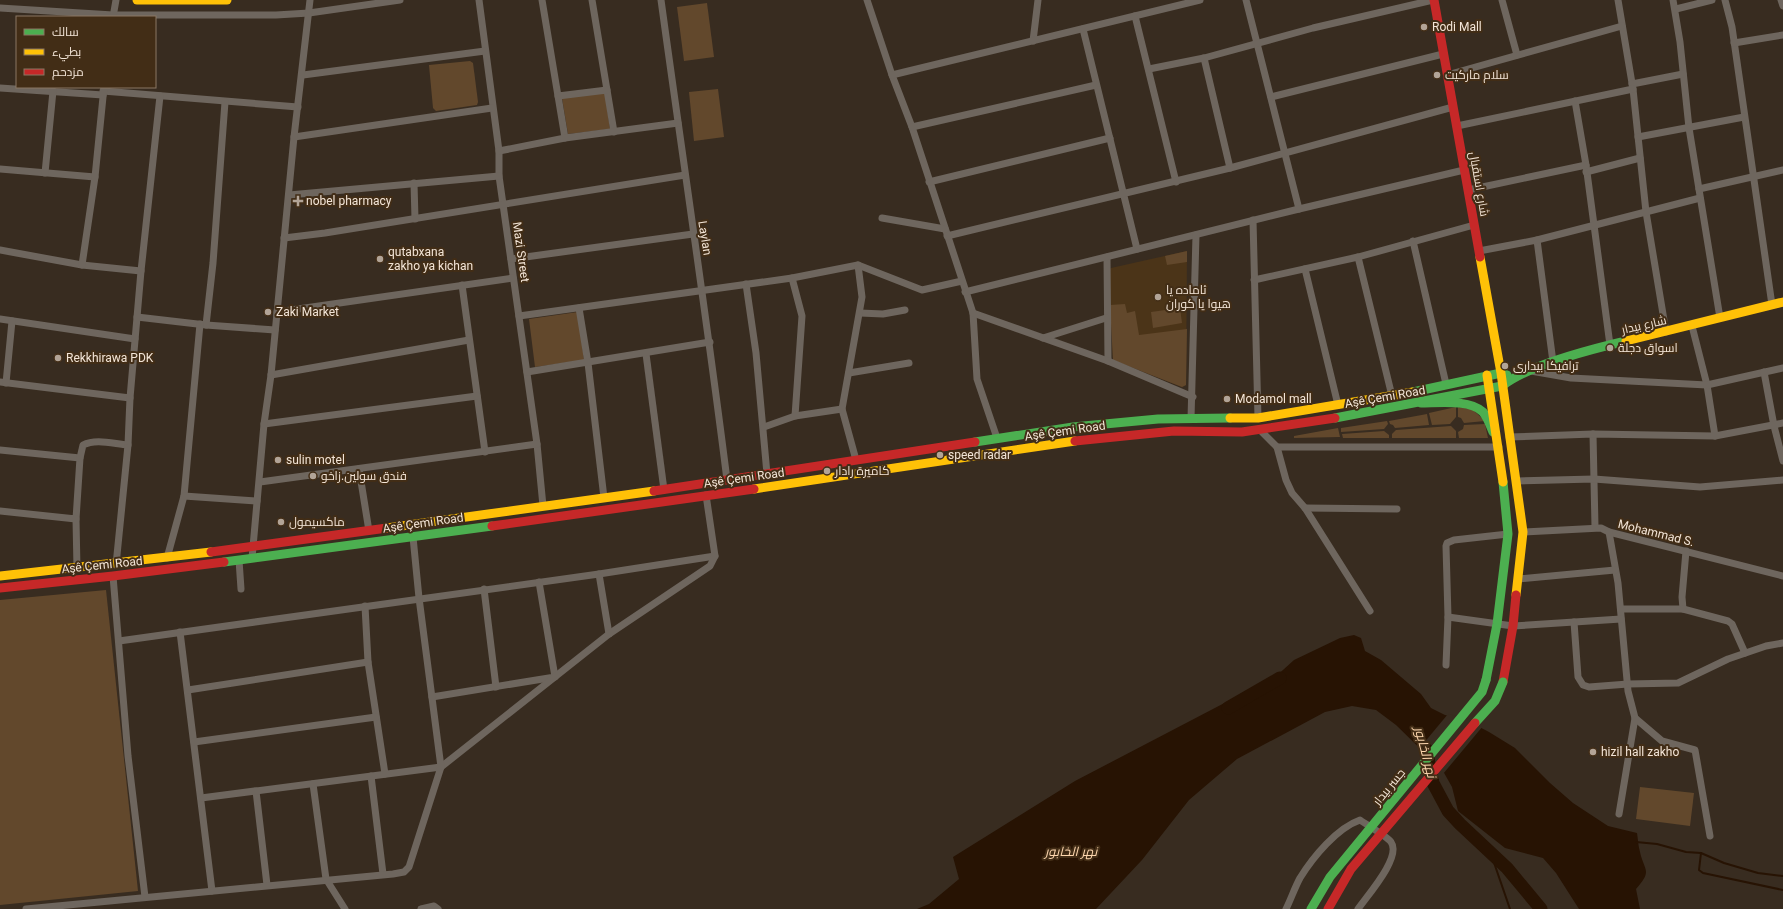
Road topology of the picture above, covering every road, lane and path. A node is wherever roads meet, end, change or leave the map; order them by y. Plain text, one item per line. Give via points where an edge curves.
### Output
1 (116, 0) edge
2 (138, 0) edge
3 (228, 0) edge
4 (310, 0) edge
5 (400, 0) edge
6 (479, 0) edge
7 (542, 0) edge
8 (592, 0) edge
9 (662, 0) edge
10 (867, 0) edge
11 (1038, 0) edge
12 (1196, 0) edge
13 (1246, 0) edge
14 (1434, 0) edge
15 (1502, 0) edge
16 (1618, 0) edge
17 (1673, 0) edge
18 (1712, 0) edge
19 (1726, 0) edge
20 (1782, 0) edge
21 (1783, 6) edge
22 (0, 8) edge
23 (1676, 9) junction
24 (309, 13) junction
25 (113, 16) edge
26 (1135, 16) junction
27 (1622, 26) junction
28 (1082, 29) junction
29 (1783, 35) edge
30 (1033, 41) junction
31 (1257, 43) junction
32 (1734, 43) junction
33 (485, 51) junction
34 (1443, 54) junction
35 (1517, 56) junction
36 (1204, 58) junction
37 (1149, 69) junction
38 (892, 74) junction
39 (1683, 74) junction
40 (303, 75) junction
41 (1447, 75) junction
42 (1096, 85) junction
43 (1633, 86) junction
44 (0, 88) edge
45 (607, 90) junction
46 (53, 91) junction
47 (103, 91) edge
48 (160, 96) junction
49 (558, 96) junction
50 (1271, 97) junction
51 (225, 102) junction
52 (1575, 102) junction
53 (298, 107) junction
54 (492, 108) junction
55 (1453, 108) junction
56 (1744, 117) junction
57 (678, 123) junction
58 (1457, 126) junction
59 (912, 127) junction
60 (1689, 128) junction
61 (614, 132) junction
62 (1638, 137) junction
63 (294, 138) junction
64 (564, 138) junction
65 (1110, 138) junction
66 (499, 151) junction
67 (1285, 153) junction
68 (1640, 158) junction
69 (1230, 168) junction
70 (0, 169) edge
71 (1586, 169) junction
72 (1464, 170) junction
73 (1783, 170) edge
74 (45, 173) junction
75 (685, 175) junction
76 (499, 176) junction
77 (95, 177) junction
78 (1754, 177) junction
79 (929, 182) junction
80 (1176, 182) junction
81 (414, 183) junction
82 (1468, 190) junction
83 (1699, 190) junction
84 (289, 195) junction
85 (1123, 195) junction
86 (1700, 198) junction
87 (503, 205) junction
88 (1299, 209) junction
89 (1646, 212) junction
90 (882, 218) dead end
91 (415, 219) junction
92 (1253, 220) junction
93 (1474, 225) junction
94 (1593, 226) junction
95 (946, 232) junction
96 (693, 234) junction
97 (1196, 235) junction
98 (284, 238) junction
99 (1537, 240) junction
100 (1413, 241) junction
101 (1137, 249) junction
102 (0, 250) edge
103 (1479, 251) junction
104 (1358, 256) junction
105 (1107, 257) junction
106 (511, 259) junction
107 (82, 265) junction
108 (858, 265) junction
109 (1305, 269) junction
110 (141, 271) junction
111 (514, 278) junction
112 (792, 278) junction
113 (962, 280) junction
114 (1254, 280) junction
115 (746, 284) junction
116 (462, 285) junction
117 (703, 290) junction
118 (965, 292) junction
119 (1783, 302) edge
120 (1772, 305) junction
121 (579, 308) junction
122 (905, 310) dead end
123 (860, 313) junction
124 (973, 313) junction
125 (519, 316) junction
126 (137, 318) junction
127 (276, 318) junction
128 (1106, 318) junction
129 (1720, 318) junction
130 (0, 319) edge
131 (12, 321) junction
132 (203, 325) junction
133 (1692, 326) junction
134 (275, 330) junction
135 (1666, 332) junction
136 (1043, 338) junction
137 (135, 339) junction
138 (470, 340) junction
139 (710, 342) junction
140 (1610, 345) junction
141 (646, 354) junction
142 (1108, 361) junction
143 (1553, 362) junction
144 (588, 363) junction
145 (909, 363) dead end
146 (1783, 368) edge
147 (1529, 370) junction
148 (527, 372) junction
149 (849, 372) junction
150 (1764, 372) junction
151 (1501, 373) junction
152 (271, 375) junction
153 (1487, 375) junction
154 (1513, 377) junction
155 (3, 382) edge
156 (1446, 384) junction
157 (1707, 385) junction
158 (1502, 386) junction
159 (1490, 388) junction
160 (477, 396) junction
161 (1392, 396) junction
162 (1193, 397) junction
163 (130, 398) junction
164 (1421, 403) junction
165 (1338, 405) junction
166 (842, 409) junction
167 (795, 416) junction
168 (1258, 418) junction
169 (1191, 419) junction
170 (1783, 423) edge
171 (264, 424) junction
172 (1774, 426) junction
173 (764, 427) junction
174 (1260, 430) junction
175 (1593, 434) junction
176 (1715, 436) junction
177 (1509, 437) junction
178 (997, 438) junction
179 (537, 444) junction
180 (128, 445) junction
181 (1277, 447) junction
182 (1499, 448) junction
183 (0, 450) edge
184 (485, 452) junction
185 (80, 458) junction
186 (856, 460) junction
187 (1783, 461) edge
188 (359, 469) junction
189 (767, 474) junction
190 (1594, 479) junction
191 (727, 480) junction
192 (1783, 480) edge
193 (1516, 481) junction
194 (260, 482) junction
195 (664, 490) junction
196 (706, 495) junction
197 (184, 496) junction
198 (604, 498) junction
199 (257, 501) junction
200 (543, 506) junction
201 (1305, 508) junction
202 (1398, 509) dead end
203 (0, 511) edge
204 (76, 519) junction
205 (1595, 527) junction
206 (369, 531) junction
207 (1523, 532) junction
208 (1609, 532) junction
209 (1508, 534) junction
210 (413, 537) junction
211 (253, 546) junction
212 (1686, 551) junction
213 (715, 556) junction
214 (167, 558) junction
215 (252, 558) junction
216 (239, 560) junction
217 (116, 565) junction
218 (77, 569) junction
219 (1615, 570) junction
220 (599, 574) junction
221 (0, 576) edge
222 (113, 576) junction
223 (1783, 576) edge
224 (1518, 580) junction
225 (539, 582) junction
226 (0, 588) edge
227 (242, 589) dead end
228 (484, 589) junction
229 (419, 598) junction
230 (365, 606) junction
231 (1620, 609) junction
232 (1683, 609) junction
233 (1370, 611) dead end
234 (1448, 617) junction
235 (1621, 619) junction
236 (1574, 622) junction
237 (1497, 624) junction
238 (1513, 626) junction
239 (180, 632) junction
240 (609, 634) junction
241 (118, 641) junction
242 (1783, 643) edge
243 (1745, 653) junction
244 (368, 662) junction
245 (1446, 665) dead end
246 (555, 677) junction
247 (1628, 684) junction
248 (496, 687) junction
249 (188, 690) junction
250 (432, 697) junction
251 (376, 717) junction
252 (1635, 718) junction
253 (194, 742) junction
254 (441, 767) junction
255 (385, 774) junction
256 (371, 776) junction
257 (312, 784) junction
258 (256, 791) junction
259 (201, 798) junction
260 (1619, 814) dead end
261 (1710, 836) dead end
262 (383, 874) junction
263 (326, 879) junction
264 (268, 885) junction
265 (212, 890) junction
266 (145, 897) junction
267 (69, 907) edge
268 (26, 909) edge
269 (345, 909) edge
270 (421, 909) edge
271 (438, 909) edge
272 (1286, 909) edge
273 (1311, 909) edge
274 (1328, 909) edge
275 (1358, 909) edge

1 - 25 street
2 - 3 main road
4 - 24 street
5 - 24 street
6 - 33 street, Mazi Street
7 - 49 street
8 - 45 street
9 - 57 street, Laylan
10 - 38 street
11 - 30 street
12 - 26 street
13 - 31 street
14 - 31 street
14 - 34 main road, شارع استقبال
15 - 35 street
16 - 27 street
17 - 23 street
18 - 23 street
19 - 32 street
20 - 21 street
22 - 25 street
23 - 39 street
24 - 25 street
24 - 40 street
26 - 28 street
26 - 37 street
27 - 35 street
27 - 43 street
28 - 30 street
28 - 42 street
29 - 32 street
30 - 38 street
31 - 36 street
31 - 50 street
32 - 56 street
33 - 40 street
33 - 54 street, Mazi Street
34 - 41 main road, شارع استقبال
34 - 50 street
35 - 41 street
36 - 37 street
36 - 69 street
37 - 80 street
38 - 59 street
39 - 43 street
39 - 60 street
40 - 53 street
41 - 55 main road, شارع استقبال
42 - 59 street
42 - 65 street
43 - 52 street
43 - 62 street
44 - 46 street
45 - 49 street
45 - 61 street
46 - 47 street
46 - 74 street
47 - 48 street
47 - 77 street
48 - 51 street
48 - 110 street
49 - 64 street
50 - 67 street
51 - 53 street
51 - 132 street via 213,263
52 - 58 street
52 - 71 street
53 - 63 street
54 - 63 street
54 - 66 street, Mazi Street
55 - 58 main road, شارع استقبال
55 - 67 street
56 - 60 street
56 - 78 street
57 - 61 street
57 - 75 street, Laylan
58 - 72 main road, شارع استقبال
59 - 79 street
60 - 62 street
60 - 83 street
61 - 64 street
62 - 68 street
63 - 84 street
64 - 66 street
65 - 79 street
65 - 85 street
66 - 76 street, Mazi Street
67 - 69 street
67 - 88 street
68 - 71 street
68 - 89 street
69 - 80 street
70 - 74 street
71 - 82 street
71 - 94 street
72 - 82 main road, شارع استقبال
72 - 88 street
73 - 78 street
74 - 77 street
75 - 87 street
75 - 96 street, Laylan
76 - 81 street
76 - 87 street, Mazi Street
77 - 107 street
78 - 83 street
78 - 120 street
79 - 95 street
80 - 85 street
81 - 84 street
81 - 91 street
82 - 93 main road, شارع استقبال
83 - 86 street
84 - 98 street
85 - 95 street
85 - 101 street
86 - 89 street
86 - 129 street
87 - 91 street
87 - 106 street, Mazi Street
88 - 92 street
89 - 94 street
89 - 135 street
90 - 95 street
91 - 98 street
92 - 97 street
92 - 114 street
93 - 100 street
93 - 103 main road, شارع استقبال
94 - 99 street
94 - 140 street
95 - 113 street
96 - 106 street
96 - 117 street, Laylan
97 - 101 street
97 - 162 street
98 - 127 street
99 - 103 street
99 - 143 street
100 - 104 street
100 - 156 street
101 - 105 street
102 - 107 street
103 - 151 main road, شارع استقبال
104 - 109 street
104 - 161 street
105 - 118 street
105 - 128 street
106 - 111 street, Mazi Street
107 - 110 street
108 - 112 street
108 - 113 street via 922,290
108 - 123 street via 862,297
109 - 114 street
109 - 165 street
110 - 126 street
111 - 116 street
111 - 125 street, Mazi Street
112 - 115 street
112 - 167 street via 802,316
113 - 118 street
114 - 168 street
115 - 117 street
115 - 173 street
116 - 127 street via 278,312
116 - 138 street
117 - 121 street
117 - 139 street, Laylan
118 - 124 street
119 - 120 main road, شارع بيدار
120 - 129 main road, شارع بيدار
121 - 125 street
121 - 144 street
122 - 123 street via 883,314
123 - 149 street
124 - 136 street
124 - 178 street via 977,379
125 - 148 street, Mazi Street
126 - 132 street
126 - 137 street
127 - 134 street
128 - 136 street
128 - 142 street
129 - 133 main road, شارع بيدار
130 - 131 street
131 - 137 street
131 - 155 street
132 - 134 street
132 - 197 street
133 - 135 main road, شارع بيدار
133 - 157 street
134 - 152 street
135 - 140 main road, شارع بيدار
136 - 142 street
137 - 163 street
138 - 152 street
138 - 160 street
139 - 141 street
139 - 191 street, Laylan
140 - 143 main road, شارع بيدار
141 - 144 street
141 - 195 street
142 - 162 street
143 - 147 main road, شارع بيدار
144 - 148 street
144 - 198 street
145 - 149 street
146 - 150 street
147 - 154 main road, شارع بيدار
147 - 157 street via 1571,378
148 - 179 street, Mazi Street
149 - 166 street
150 - 157 street
150 - 172 street
151 - 153 main road, Aşê Çemi Road
151 - 154 main road
151 - 158 main road, شارع استقبال
152 - 171 street
153 - 156 main road, Aşê Çemi Road
153 - 159 main road
154 - 158 main road, شارع بيدار
155 - 163 street
156 - 161 main road, Aşê Çemi Road
157 - 176 street
158 - 159 main road, Aşê Çemi Road
158 - 177 main road, شارع استقبال
159 - 164 main road, Aşê Çemi Road
159 - 182 main road
160 - 171 street
160 - 184 street
161 - 165 main road, Aşê Çemi Road
162 - 169 street
163 - 180 street
164 - 174 main road, Aşê Çemi Road
164 - 182 main road via 1459,404 1480,410
165 - 168 main road, Aşê Çemi Road
166 - 167 street
166 - 186 street
167 - 173 street
168 - 169 main road, Aşê Çemi Road
169 - 178 main road, Aşê Çemi Road via 1150,419
170 - 172 street
171 - 194 street
172 - 176 street
172 - 187 street
173 - 189 street
174 - 181 street
174 - 196 main road, Aşê Çemi Road via 1174,432 1082,440
175 - 176 street
175 - 177 street
175 - 190 street
177 - 193 main road, شارع استقبال
178 - 186 main road, Aşê Çemi Road
179 - 184 street
179 - 200 street, Mazi Street
180 - 185 street via 88,442 83,445
180 - 217 street
181 - 182 street
181 - 201 street via 1286,480 1292,493
182 - 209 main road, جسر بيدار
183 - 185 street
184 - 188 street
185 - 204 street
186 - 189 main road, Aşê Çemi Road
188 - 194 street
188 - 206 street
189 - 191 main road, Aşê Çemi Road
190 - 192 street via 1700,487
190 - 193 street
190 - 205 street
191 - 195 main road, Aşê Çemi Road
193 - 207 main road, شارع استقبال
194 - 199 street
195 - 198 main road, Aşê Çemi Road
196 - 210 main road, Aşê Çemi Road
196 - 213 street
197 - 199 street
197 - 214 street
198 - 200 main road, Aşê Çemi Road
199 - 211 street
200 - 206 main road, Aşê Çemi Road
201 - 202 street
201 - 233 street
203 - 204 street
204 - 218 street
205 - 207 street, Mohammad S.
205 - 208 street, Mohammad S.
206 - 211 main road, Aşê Çemi Road
207 - 224 main road, جسر بيدار
208 - 212 street, Mohammad S.
208 - 219 street
209 - 234 street via 1447,543
209 - 237 main road, جسر بيدار
210 - 215 main road, Aşê Çemi Road
210 - 229 street
211 - 214 main road, Aşê Çemi Road
211 - 215 street
212 - 223 street, Mohammad S.
212 - 232 street
213 - 220 street
213 - 240 street via 707,569
214 - 217 main road, Aşê Çemi Road
215 - 216 main road, Aşê Çemi Road
216 - 222 main road, Aşê Çemi Road
216 - 227 street
217 - 218 main road, Aşê Çemi Road
218 - 221 main road, Aşê Çemi Road
219 - 224 street
219 - 231 street
220 - 225 street
220 - 240 street
222 - 226 main road, Aşê Çemi Road
222 - 241 street
224 - 238 main road, جسر بيدار
225 - 228 street
225 - 246 street
228 - 229 street
228 - 248 street
229 - 230 street
229 - 250 street
230 - 239 street
230 - 244 street
231 - 232 street
231 - 235 street
232 - 243 street via 1728,621 1732,624
234 - 237 street
234 - 245 street
235 - 236 street
235 - 247 street
236 - 238 street
236 - 247 street via 1578,677 1583,685 1589,687
237 - 238 street
237 - 273 main road, جسر بيدار, bridge via 1482,692 1330,877
238 - 274 main road, جسر بيدار, bridge via 1504,682 1495,701 1351,869
239 - 241 street
239 - 249 street
240 - 246 street
241 - 266 street via 128,756
242 - 243 street
243 - 247 street via 1678,683
244 - 249 street
244 - 251 street
246 - 248 street
246 - 254 street
247 - 252 street
248 - 250 street
249 - 253 street
250 - 254 street
251 - 253 street
251 - 255 street
252 - 260 street
252 - 261 street via 1662,741 1695,750
253 - 259 street
254 - 255 street
254 - 262 street via 410,867 404,872
255 - 256 street
256 - 257 street
256 - 262 street
257 - 258 street
257 - 263 street
258 - 259 street
258 - 264 street
259 - 265 street
262 - 263 street
263 - 264 street
263 - 269 street
264 - 265 street
265 - 266 street
266 - 267 street
267 - 268 street
270 - 271 street via 434,906
272 - 275 street via 1300,878 1320,851 1350,824 1360,820 1391,841 1394,849 1391,862

